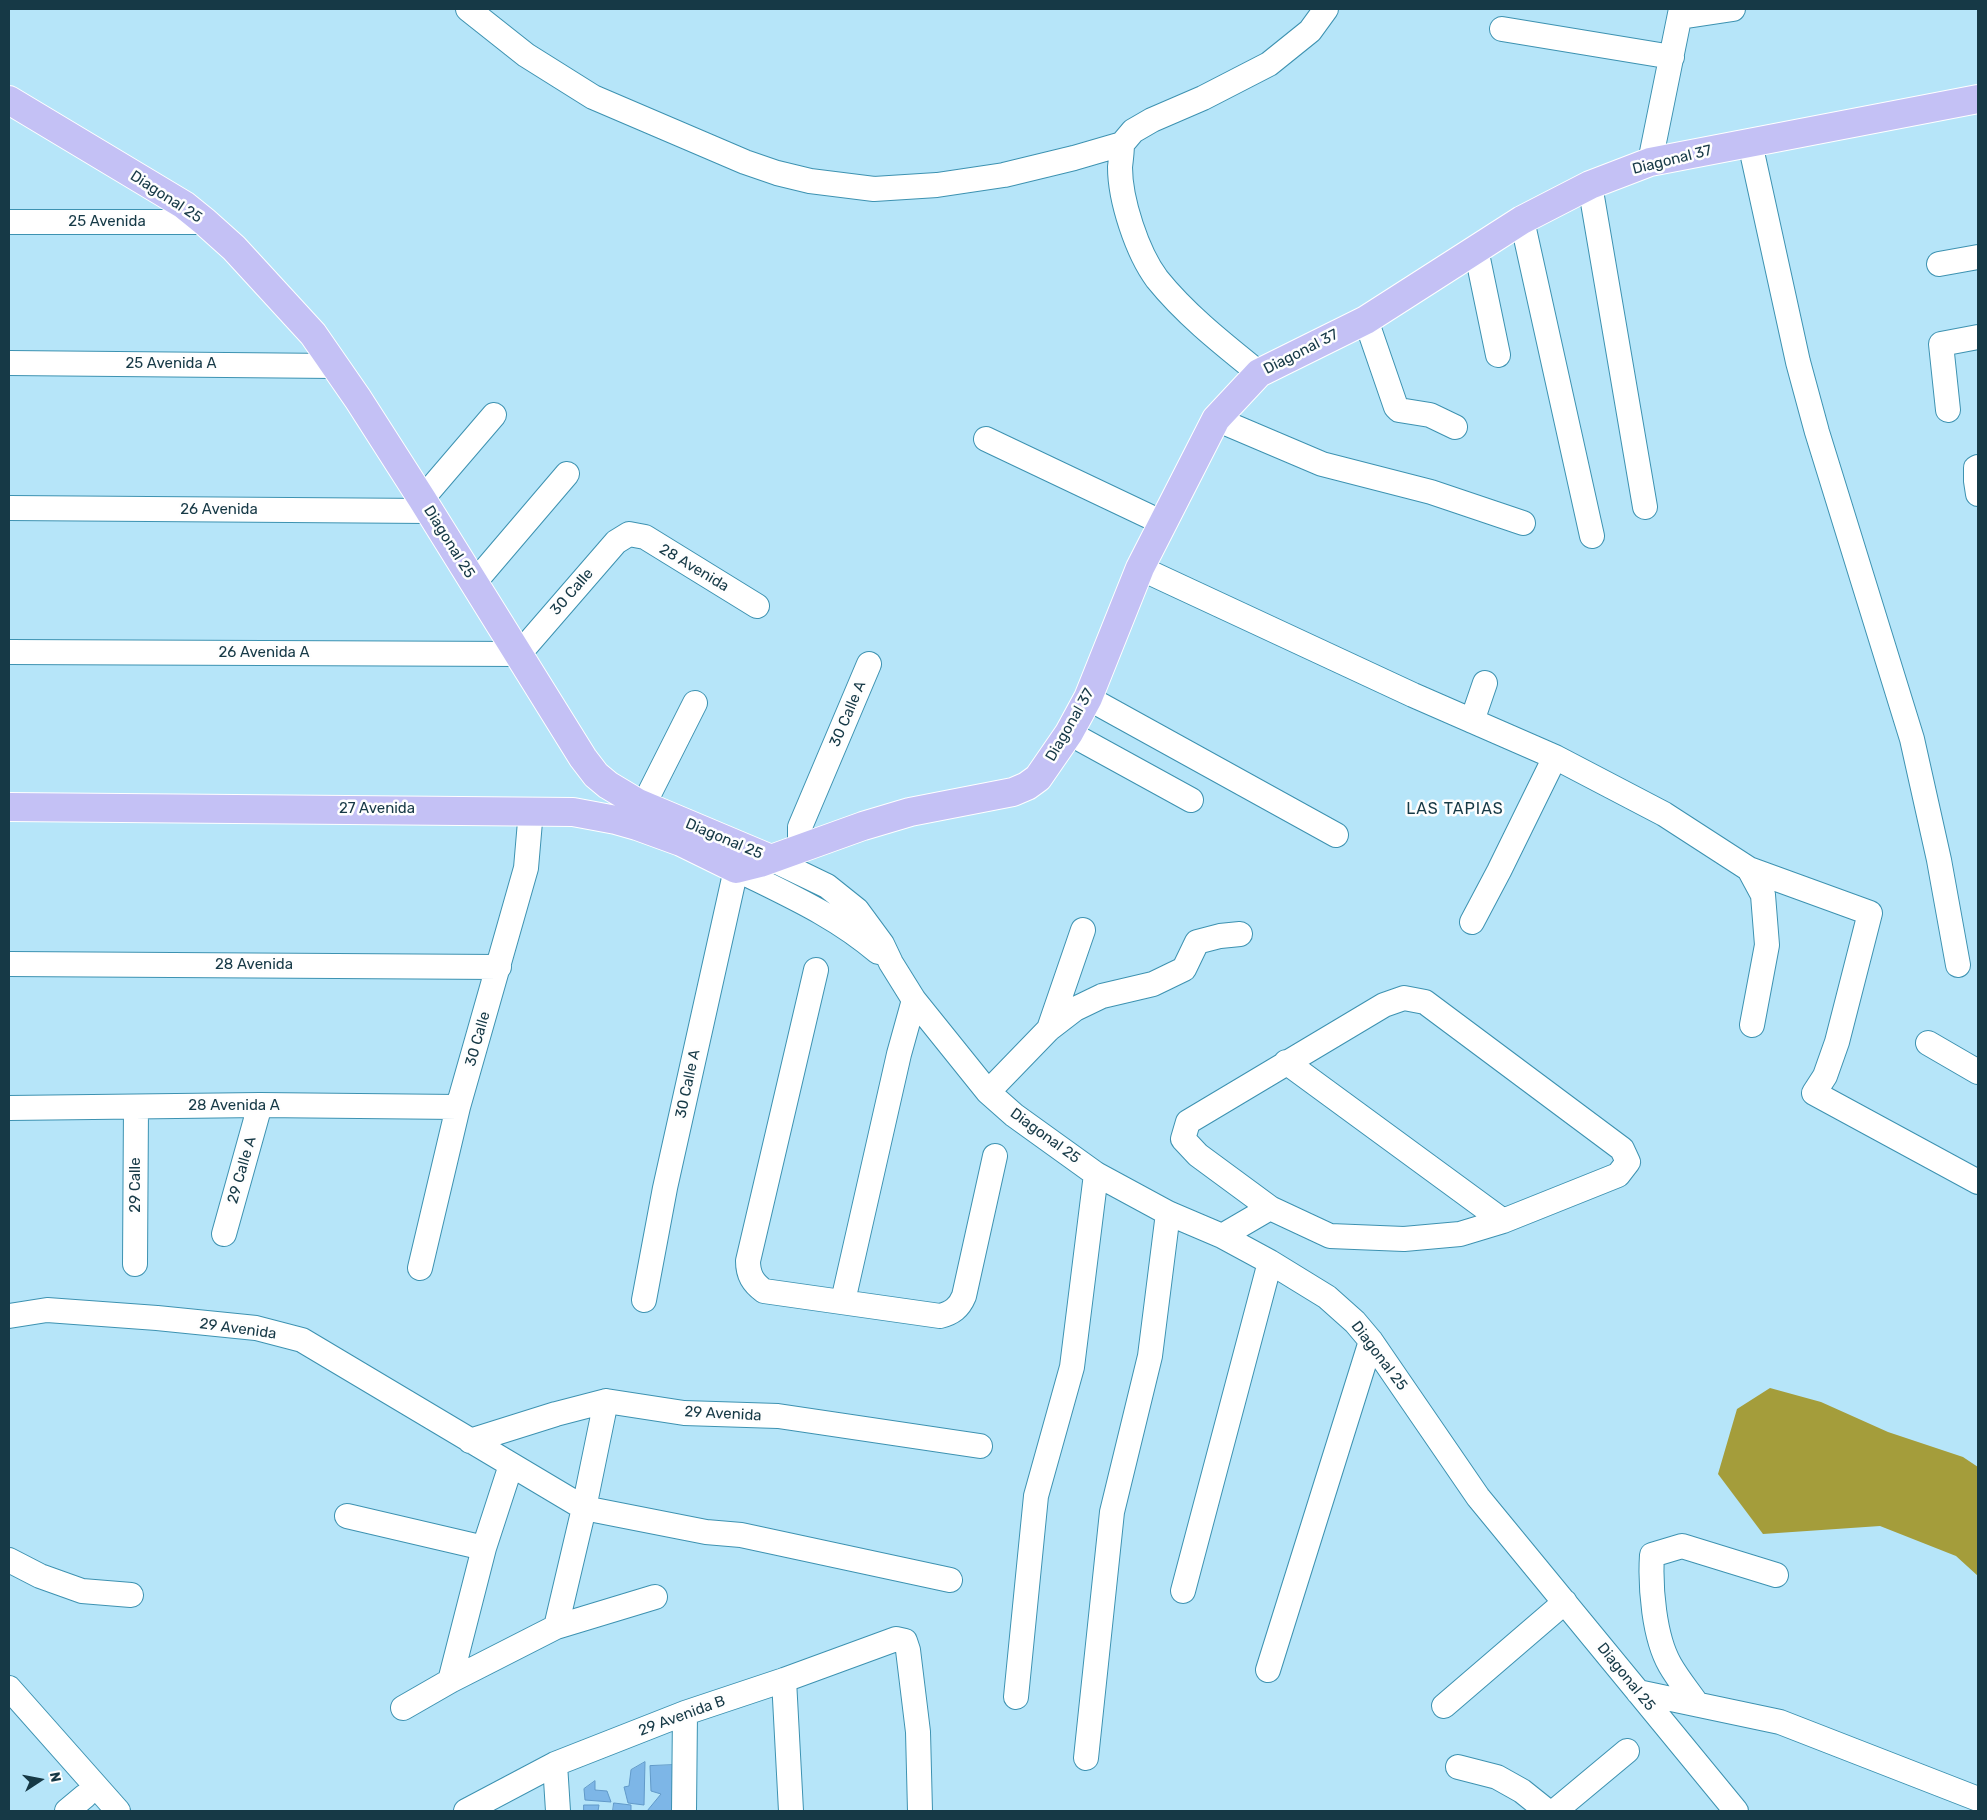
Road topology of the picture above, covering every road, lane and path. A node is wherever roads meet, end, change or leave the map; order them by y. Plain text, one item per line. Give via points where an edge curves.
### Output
1 (468, 9) edge
2 (1326, 9) edge
3 (1733, 9) edge
4 (1680, 13) edge
5 (1502, 29) dead end
6 (1672, 57) junction
7 (1978, 99) edge
8 (9, 100) edge
9 (1750, 143) junction
10 (1122, 144) junction
11 (1650, 162) junction
12 (1590, 185) junction
13 (1522, 220) junction
14 (9, 222) edge
15 (206, 222) junction
16 (1476, 249) junction
17 (1978, 257) edge
18 (1939, 264) dead end
19 (1366, 320) junction
20 (1978, 338) edge
21 (1498, 355) dead end
22 (9, 363) edge
23 (334, 366) junction
24 (1259, 373) junction
25 (1948, 410) dead end
26 (494, 415) dead end
27 (1216, 419) junction
28 (1455, 427) dead end
29 (986, 439) dead end
30 (1978, 467) edge
31 (567, 474) dead end
32 (1978, 494) edge
33 (425, 505) junction
34 (1645, 507) dead end
35 (9, 508) edge
36 (1163, 523) junction
37 (1523, 523) dead end
38 (629, 534) joint
39 (1592, 536) dead end
40 (1140, 568) junction
41 (474, 583) junction
42 (758, 606) dead end
43 (9, 652) edge
44 (519, 654) junction
45 (868, 664) dead end
46 (1485, 683) dead end
47 (1088, 698) junction
48 (695, 703) dead end
49 (1472, 721) junction
50 (1070, 732) junction
51 (1555, 757) junction
52 (608, 785) junction
53 (1191, 800) dead end
54 (643, 806) junction
55 (9, 807) edge
56 (531, 810) junction
57 (594, 815) junction
58 (1336, 835) dead end
59 (800, 848) junction
60 (771, 859) junction
61 (736, 869) junction
62 (1749, 869) junction
63 (1472, 922) dead end
64 (1083, 930) dead end
65 (1240, 934) dead end
66 (891, 963) junction
67 (9, 964) edge
68 (1958, 965) dead end
69 (498, 967) junction
70 (816, 970) dead end
71 (914, 1000) junction
72 (1752, 1025) dead end
73 (1049, 1029) junction
74 (1928, 1043) dead end
75 (1286, 1062) junction
76 (1978, 1072) edge
77 (988, 1092) junction
78 (260, 1105) junction
79 (136, 1107) junction
80 (458, 1107) junction
81 (9, 1108) edge
82 (995, 1156) dead end
83 (1096, 1174) junction
84 (1978, 1182) edge
85 (1270, 1208) junction
86 (1168, 1213) junction
87 (1503, 1221) junction
88 (224, 1234) dead end
89 (1222, 1236) junction
90 (1270, 1262) junction
91 (136, 1264) dead end
92 (420, 1268) dead end
93 (644, 1300) dead end
94 (843, 1301) junction
95 (9, 1316) edge
96 (1371, 1341) junction
97 (606, 1401) junction
98 (470, 1441) junction
99 (980, 1446) dead end
100 (511, 1465) junction
101 (584, 1508) junction
102 (347, 1516) dead end
103 (484, 1548) junction
104 (9, 1560) edge
105 (1776, 1575) dead end
106 (950, 1580) dead end
107 (1183, 1591) dead end
108 (131, 1595) dead end
109 (655, 1597) dead end
110 (1565, 1602) junction
111 (556, 1627) junction
112 (1268, 1670) dead end
113 (784, 1680) junction
114 (450, 1681) junction
115 (9, 1688) edge
116 (1638, 1692) junction
117 (1016, 1697) dead end
118 (1697, 1704) junction
119 (1444, 1706) dead end
120 (403, 1708) dead end
121 (9, 1711) edge
122 (684, 1713) junction
123 (1627, 1751) dead end
124 (1086, 1758) dead end
125 (556, 1764) junction
126 (1458, 1767) dead end
127 (1978, 1799) edge
128 (92, 1804) edge
129 (67, 1811) edge
130 (118, 1811) edge
131 (466, 1811) edge
132 (558, 1811) edge
133 (684, 1811) edge
134 (790, 1811) edge
135 (920, 1811) edge
136 (1547, 1811) edge
137 (1556, 1811) edge
138 (1736, 1811) edge

1 - 10 street via 526,55 593,97 745,162 810,181 874,189 937,185 1039,168
2 - 10 street via 1310,31 1269,64 1152,120 1133,131
3 - 4 street
4 - 6 street
5 - 6 street
6 - 11 street
7 - 9 main road, Diagonal 37
8 - 15 main road, Diagonal 25 via 184,205
9 - 11 main road, Diagonal 37
9 - 68 street via 1800,370 1912,739
10 - 24 street via 1120,168 1126,204 1138,245 1156,278 1183,309
11 - 12 main road, Diagonal 37
12 - 13 main road, Diagonal 37
12 - 34 street
13 - 16 main road, Diagonal 37
13 - 39 street
14 - 15 street, 25 Avenida
15 - 23 main road, Diagonal 25 via 284,301 313,334
16 - 19 main road, Diagonal 37
16 - 21 street
17 - 18 street
19 - 24 main road, Diagonal 37
19 - 28 street via 1396,407 1430,414
20 - 25 street via 1941,344
22 - 23 street, 25 Avenida A
23 - 33 main road, Diagonal 25
24 - 27 main road, Diagonal 37
26 - 33 street
27 - 36 main road, Diagonal 37
27 - 37 street via 1322,464 1431,492
29 - 36 street
30 - 32 street
31 - 41 street
33 - 35 street, 26 Avenida
33 - 41 main road, Diagonal 25
36 - 40 main road, Diagonal 37
38 - 42 street, 28 Avenida via 644,537
38 - 44 street, 30 Calle via 616,542
40 - 47 main road, Diagonal 37
40 - 49 street
41 - 44 main road, Diagonal 25
43 - 44 street, 26 Avenida A
44 - 52 main road, Diagonal 25 via 584,758
45 - 59 street, 30 Calle A via 800,827
46 - 49 street
47 - 50 main road, Diagonal 37
47 - 58 street
48 - 54 street
49 - 51 street
50 - 53 street
50 - 59 main road, Diagonal 37 via 1038,778 1020,790 910,812
51 - 62 street via 1664,814
51 - 63 street
52 - 54 main road, Diagonal 25
52 - 57 main road
54 - 60 main road, Diagonal 25
55 - 56 main road, 27 Avenida
56 - 57 main road, 27 Avenida
56 - 69 street, 30 Calle via 526,868
57 - 61 main road, 27 Avenida via 681,842
59 - 60 main road, Diagonal 37
60 - 61 main road, Diagonal 37
60 - 66 street, Diagonal 25 via 811,877 841,896 870,926
61 - 66 street, Diagonal 25 via 824,912
61 - 93 street, 30 Calle A via 665,1188
62 - 72 street via 1763,895 1767,945
62 - 84 street via 1870,913 1837,1042 1825,1076 1814,1093
64 - 73 street
65 - 73 street via 1197,942 1184,969 1153,984 1095,999 1075,1009
66 - 71 street, Diagonal 25
67 - 69 street, 28 Avenida
69 - 80 street, 30 Calle
70 - 94 street via 748,1268 753,1281 764,1291
71 - 77 street, Diagonal 25
71 - 94 street
73 - 77 street
74 - 76 street
75 - 85 street via 1188,1122 1183,1138 1198,1155
75 - 87 street
75 - 87 street via 1384,1005 1404,998 1425,1002 1622,1150 1628,1162 1618,1175
77 - 83 street, Diagonal 25 via 1014,1115
78 - 79 street, 28 Avenida A
78 - 80 street, 28 Avenida A
78 - 88 street, 29 Calle A
79 - 81 street, 28 Avenida A
79 - 91 street, 29 Calle
80 - 92 street, 30 Calle
82 - 94 street via 964,1296 957,1308 940,1316
83 - 86 street, Diagonal 25
83 - 117 street via 1072,1367 1036,1496
85 - 87 street via 1330,1236 1404,1239 1460,1234
85 - 89 street
86 - 89 street, Diagonal 25
86 - 124 street via 1150,1356 1112,1512
89 - 90 street, Diagonal 25
90 - 96 street, Diagonal 25 via 1327,1297
90 - 107 street
95 - 98 street, 29 Avenida via 47,1310 157,1318 256,1328 302,1340
96 - 110 street, Diagonal 25 via 1478,1497
96 - 112 street
97 - 98 street, 29 Avenida
97 - 99 street, 29 Avenida via 684,1413 778,1416
97 - 101 street
98 - 100 street, 29 Avenida
100 - 101 street, 29 Avenida
100 - 103 street
101 - 106 street, 29 Avenida via 706,1532 741,1535
101 - 111 street
102 - 103 street
103 - 114 street
104 - 108 street via 40,1576 82,1591
105 - 118 street via 1682,1546 1652,1555 1656,1626 1669,1664
109 - 111 street
110 - 116 street, Diagonal 25
110 - 119 street
111 - 114 street
113 - 122 street, 29 Avenida B
113 - 134 street
113 - 135 street, 29 Avenida B via 896,1639 905,1642 918,1732
114 - 120 street
115 - 130 street
116 - 118 street
116 - 138 street, Diagonal 25
118 - 127 street via 1780,1722
121 - 128 street
122 - 125 street, 29 Avenida B
122 - 133 street
123 - 137 street
125 - 131 street, 29 Avenida B
125 - 132 street
126 - 136 street via 1497,1777
128 - 129 street

